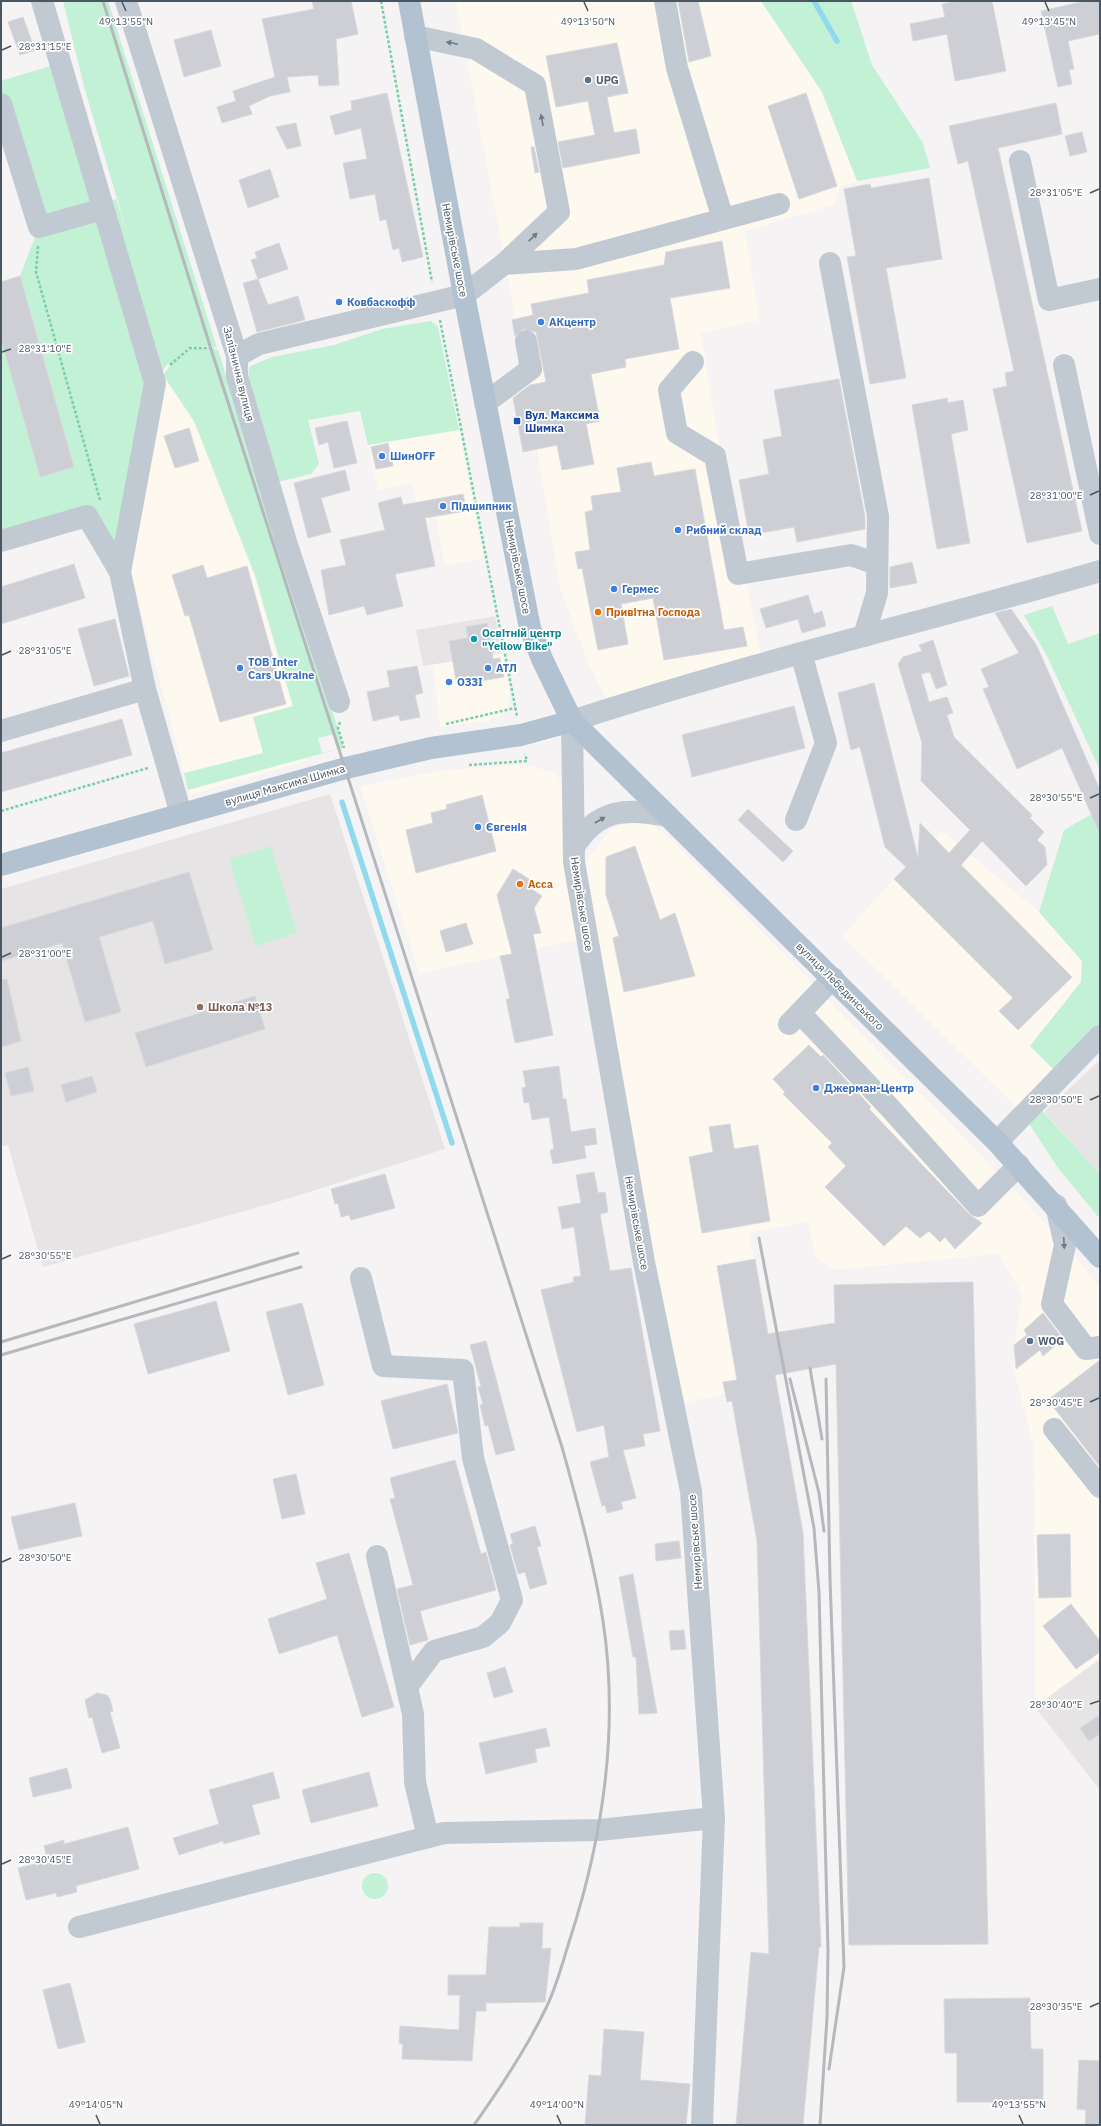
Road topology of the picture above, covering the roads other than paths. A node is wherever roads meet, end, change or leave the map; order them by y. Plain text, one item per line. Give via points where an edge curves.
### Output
1 (42, 1) edge
2 (126, 1) edge
3 (408, 1) edge
4 (665, 1) edge
5 (415, 36) junction
6 (1, 104) edge
7 (1020, 161) dead end
8 (779, 204) dead end
9 (103, 209) junction
10 (723, 219) junction
11 (830, 263) dead end
12 (504, 264) junction
13 (1100, 289) edge
14 (464, 295) junction
15 (526, 341) dead end
16 (237, 356) junction
17 (693, 362) dead end
18 (1064, 365) dead end
19 (485, 403) junction
20 (1100, 534) edge
21 (1, 541) edge
22 (877, 564) junction
23 (1100, 571) edge
24 (120, 572) junction
25 (864, 636) junction
26 (801, 653) junction
27 (145, 689) junction
28 (339, 712) road end
29 (572, 721) junction
30 (1, 731) edge
31 (181, 814) junction
32 (668, 816) junction
33 (796, 820) dead end
34 (574, 847) junction
35 (1, 865) edge
36 (833, 978) junction
37 (1100, 1036) edge
38 (998, 1142) junction
39 (1019, 1166) junction
40 (1056, 1205) junction
41 (1100, 1258) edge
42 (361, 1278) dead end
43 (1100, 1347) edge
44 (1054, 1429) dead end
45 (1100, 1487) edge
46 (377, 1556) dead end
47 (407, 1687) junction
48 (714, 1818) junction
49 (428, 1837) junction
50 (79, 1927) dead end
51 (702, 2125) edge

1 - 9 street
2 - 16 street, Залізнична вулиця
3 - 5 main road, Немирівське шосе
4 - 10 street via 677,68
12 -> 5 street via 559,212 535,85 476,49
5 - 14 main road, Немирівське шосе
6 - 9 street via 39,227
7 - 13 street via 1049,300
8 - 10 street
9 - 24 street via 154,383
10 - 12 street via 576,259
11 - 22 street via 878,516
12 - 14 street
14 - 16 street via 259,344
14 - 19 main road, Немирівське шосе
15 - 19 street via 531,369
16 - 28 street, Залізнична вулиця via 242,392
17 - 22 street via 669,390 677,433 715,456 738,574 851,555
18 - 20 street
19 - 29 main road, Немирівське шосе via 530,628 542,660
21 - 24 street via 87,516
22 - 25 street via 877,593
23 - 25 street
24 - 27 street
25 - 26 street
26 - 29 street
26 - 33 street via 826,743
27 - 30 street
27 - 31 street
29 - 31 main road, вулиця Максима Шимка via 521,735 431,748 346,768
29 - 32 main road, вулиця Лебединського
29 - 34 street, Немирівське шосе
31 - 35 main road, вулиця Максима Шимка
34 -> 32 street via 588,828 599,819 612,814 642,811
32 - 36 main road, вулиця Лебединського
34 - 48 street, Немирівське шосе via 574,862 644,1262 691,1491
36 - 38 main road, вулиця Лебединського
36 - 39 street via 794,1019 890,1108 978,1206
37 - 38 street
38 - 39 main road, вулиця Лебединського
39 - 40 main road, вулиця Лебединського
40 - 41 main road, вулиця Лебединського
40 -> 43 street via 1065,1245 1052,1304 1086,1349
42 - 47 street via 382,1366 463,1370 473,1458 512,1600 500,1622 483,1637 434,1651
44 - 45 street
46 - 47 street
47 - 49 street via 413,1714 415,1782
48 - 49 street via 599,1830 444,1833
48 - 51 street, Немирівське шосе
49 - 50 street

